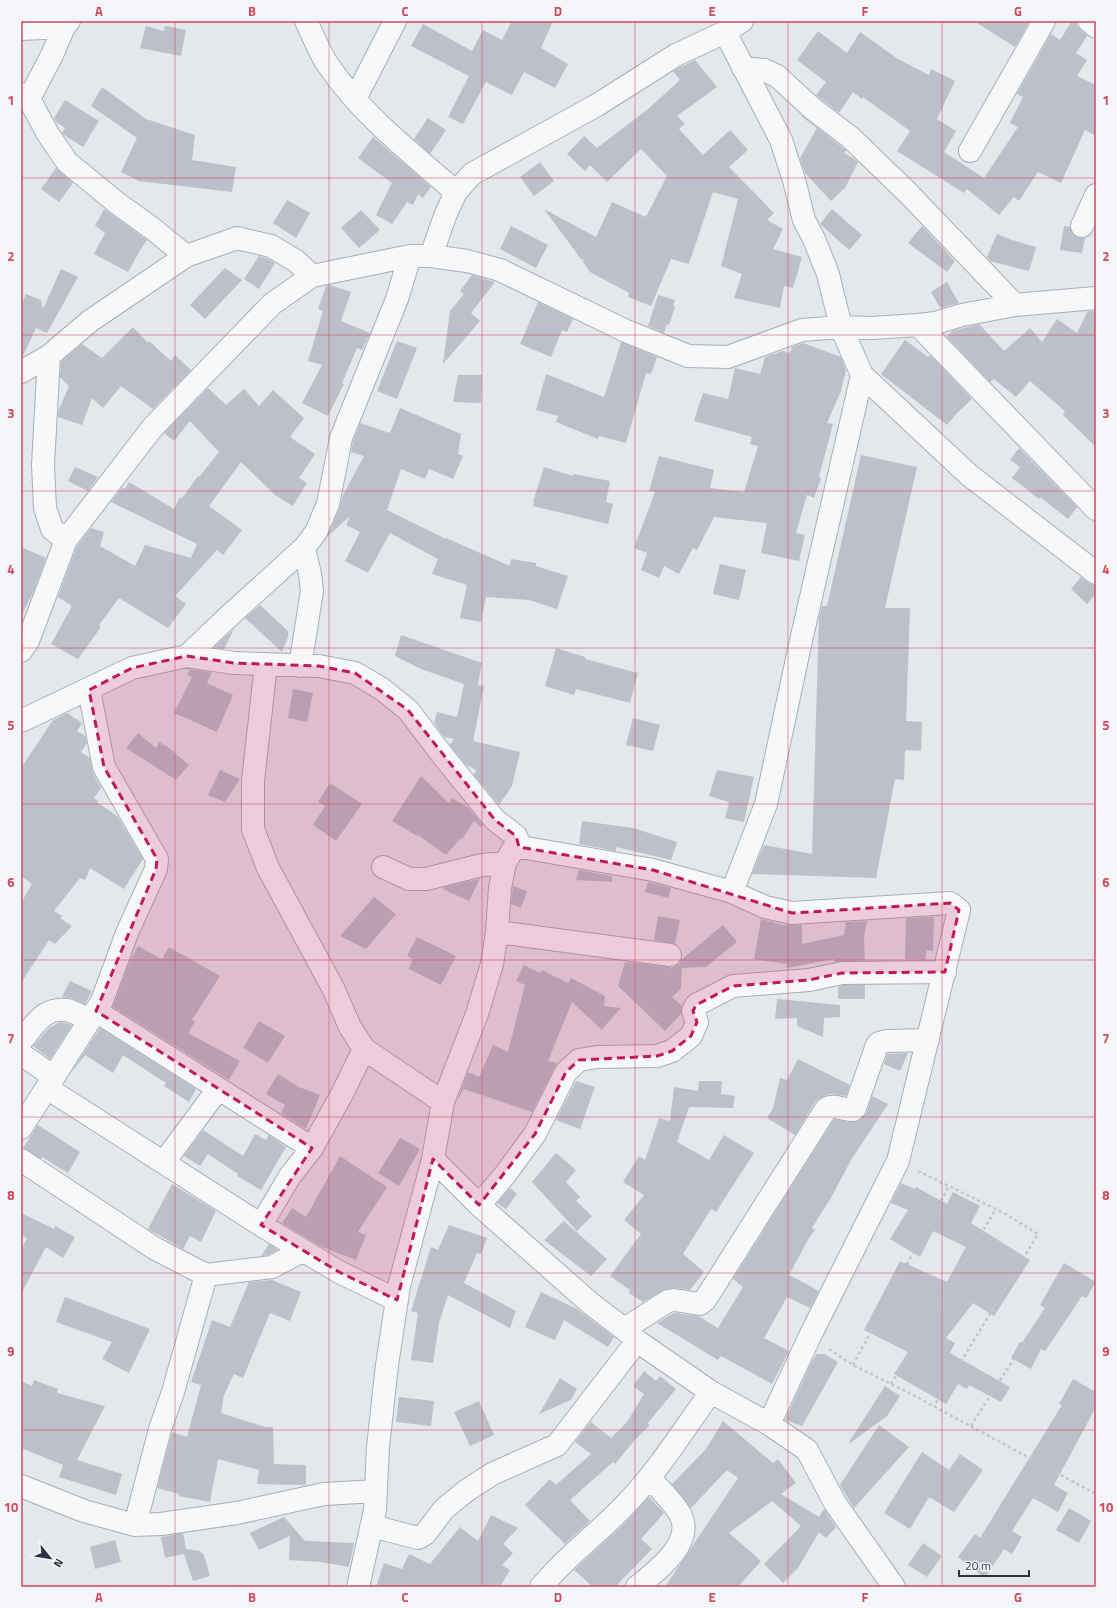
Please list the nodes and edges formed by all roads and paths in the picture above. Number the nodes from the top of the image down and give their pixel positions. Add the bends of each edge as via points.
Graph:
1 (306, 21) edge
2 (395, 21) edge
3 (1044, 21) edge
4 (1088, 21) edge
5 (67, 24) edge
6 (734, 26) edge
7 (1096, 27) edge
8 (21, 29) edge
9 (743, 68) junction
10 (25, 97) edge
11 (355, 99) junction
12 (970, 151) dead end
13 (456, 192) junction
14 (1096, 195) edge
15 (1082, 226) dead end
16 (186, 256) junction
17 (421, 256) junction
18 (312, 276) junction
19 (1096, 298) edge
20 (1014, 305) junction
21 (918, 325) junction
22 (841, 327) junction
23 (49, 356) junction
24 (21, 372) edge
25 (862, 375) junction
26 (1096, 509) edge
27 (66, 540) junction
28 (304, 548) junction
29 (1096, 573) edge
30 (21, 651) edge
31 (187, 656) junction
32 (266, 664) junction
33 (300, 666) junction
34 (89, 690) junction
35 (21, 721) edge
36 (510, 855) junction
37 (383, 867) dead end
38 (732, 892) junction
39 (497, 932) junction
40 (670, 955) dead end
41 (945, 972) junction
42 (93, 1016) junction
43 (928, 1040) junction
44 (21, 1041) edge
45 (364, 1049) junction
46 (21, 1054) edge
47 (51, 1082) junction
48 (218, 1089) junction
49 (443, 1102) junction
50 (21, 1128) edge
51 (312, 1148) junction
52 (433, 1159) junction
53 (21, 1160) edge
54 (898, 1161) junction
55 (164, 1162) junction
56 (949, 1186) junction
57 (479, 1205) junction
58 (996, 1209) junction
59 (261, 1225) junction
60 (302, 1251) junction
61 (206, 1275) junction
62 (1067, 1275) dead end
63 (397, 1300) junction
64 (630, 1335) junction
65 (810, 1336) junction
66 (853, 1365) junction
67 (891, 1384) junction
68 (711, 1392) junction
69 (934, 1406) junction
70 (768, 1424) junction
71 (971, 1426) junction
72 (650, 1478) junction
73 (21, 1486) edge
74 (376, 1491) junction
75 (1096, 1494) edge
76 (135, 1525) junction
77 (372, 1526) junction
78 (358, 1587) edge
79 (541, 1587) edge
80 (637, 1587) edge
81 (894, 1587) edge

1 - 11 street via 327,64
2 - 11 street
3 - 12 street
4 - 7 street
5 - 8 street
5 - 10 street via 52,55
6 - 9 street
6 - 13 street via 676,55 597,105 472,174
9 - 20 street via 764,70 777,76 850,137 908,193
9 - 22 street via 781,140 804,220 828,274
10 - 16 street via 67,162
11 - 13 street via 383,128
13 - 17 street
14 - 15 street
16 - 18 street via 237,238 271,246 296,261
16 - 23 street via 90,321
17 - 18 street
17 - 22 street via 466,261 500,270 626,331 688,356 728,357 802,330
17 - 28 street via 397,300 341,438 328,504 316,532
18 - 27 street via 272,304 153,427
19 - 20 street
20 - 21 street
21 - 22 street
21 - 26 street
22 - 25 street
23 - 24 street
23 - 27 street via 44,465 45,508 52,529
25 - 29 street via 969,475
25 - 38 street via 766,804
27 - 30 street via 28,641
28 - 31 street
28 - 33 street via 312,591
31 - 32 street via 234,664
31 - 34 street via 132,668
32 - 33 street
32 - 45 street via 253,781 253,829 268,868 333,988 350,1027
33 - 36 street via 318,666 355,673 382,689 408,710 495,820 516,836 518,841
34 - 35 street
34 - 42 street via 104,767 157,859 156,869 127,933 112,977
36 - 37 street via 426,879 410,879
36 - 38 street via 653,870
36 - 39 street via 500,888
38 - 41 street via 765,907 792,913 950,903 959,910
39 - 40 street
39 - 49 street via 492,964 477,1014
41 - 43 street
41 - 57 street via 842,973 809,980 733,986 696,1005 693,1011 697,1022 691,1036 672,1051 656,1056 597,1057 580,1060 566,1072 534,1134 504,1176
42 - 44 street via 68,1010 45,1013
42 - 47 street
42 - 48 street
43 - 54 street
43 - 64 street via 877,1044 855,1108 849,1111 832,1106 826,1109 705,1300 700,1304 671,1300
45 - 49 street
45 - 51 street
46 - 47 street
47 - 50 street
47 - 55 street
48 - 51 street
48 - 55 street
49 - 52 street
51 - 59 street via 290,1176
52 - 57 street
52 - 63 street
53 - 61 street via 154,1248
54 - 56 path
54 - 65 street
55 - 59 street
56 - 58 path
56 - 66 path
57 - 64 street
58 - 67 path
58 - 69 path via 1038,1234
59 - 60 street
60 - 61 street via 272,1267
60 - 63 street
61 - 76 street via 160,1429
62 - 71 path
63 - 74 street via 378,1447
64 - 68 street
64 - 77 street via 557,1445 492,1474 466,1491 444,1509 425,1534 418,1538
65 - 66 path
65 - 70 street
66 - 67 path
67 - 69 path
68 - 70 street
68 - 72 street
69 - 71 path
70 - 81 street via 807,1450 835,1503
71 - 75 path
72 - 79 street
72 - 80 street via 677,1509 682,1518 684,1531 674,1552
73 - 76 street via 84,1511
74 - 76 street via 324,1494 237,1513 161,1524
74 - 77 street via 376,1510
77 - 78 street

